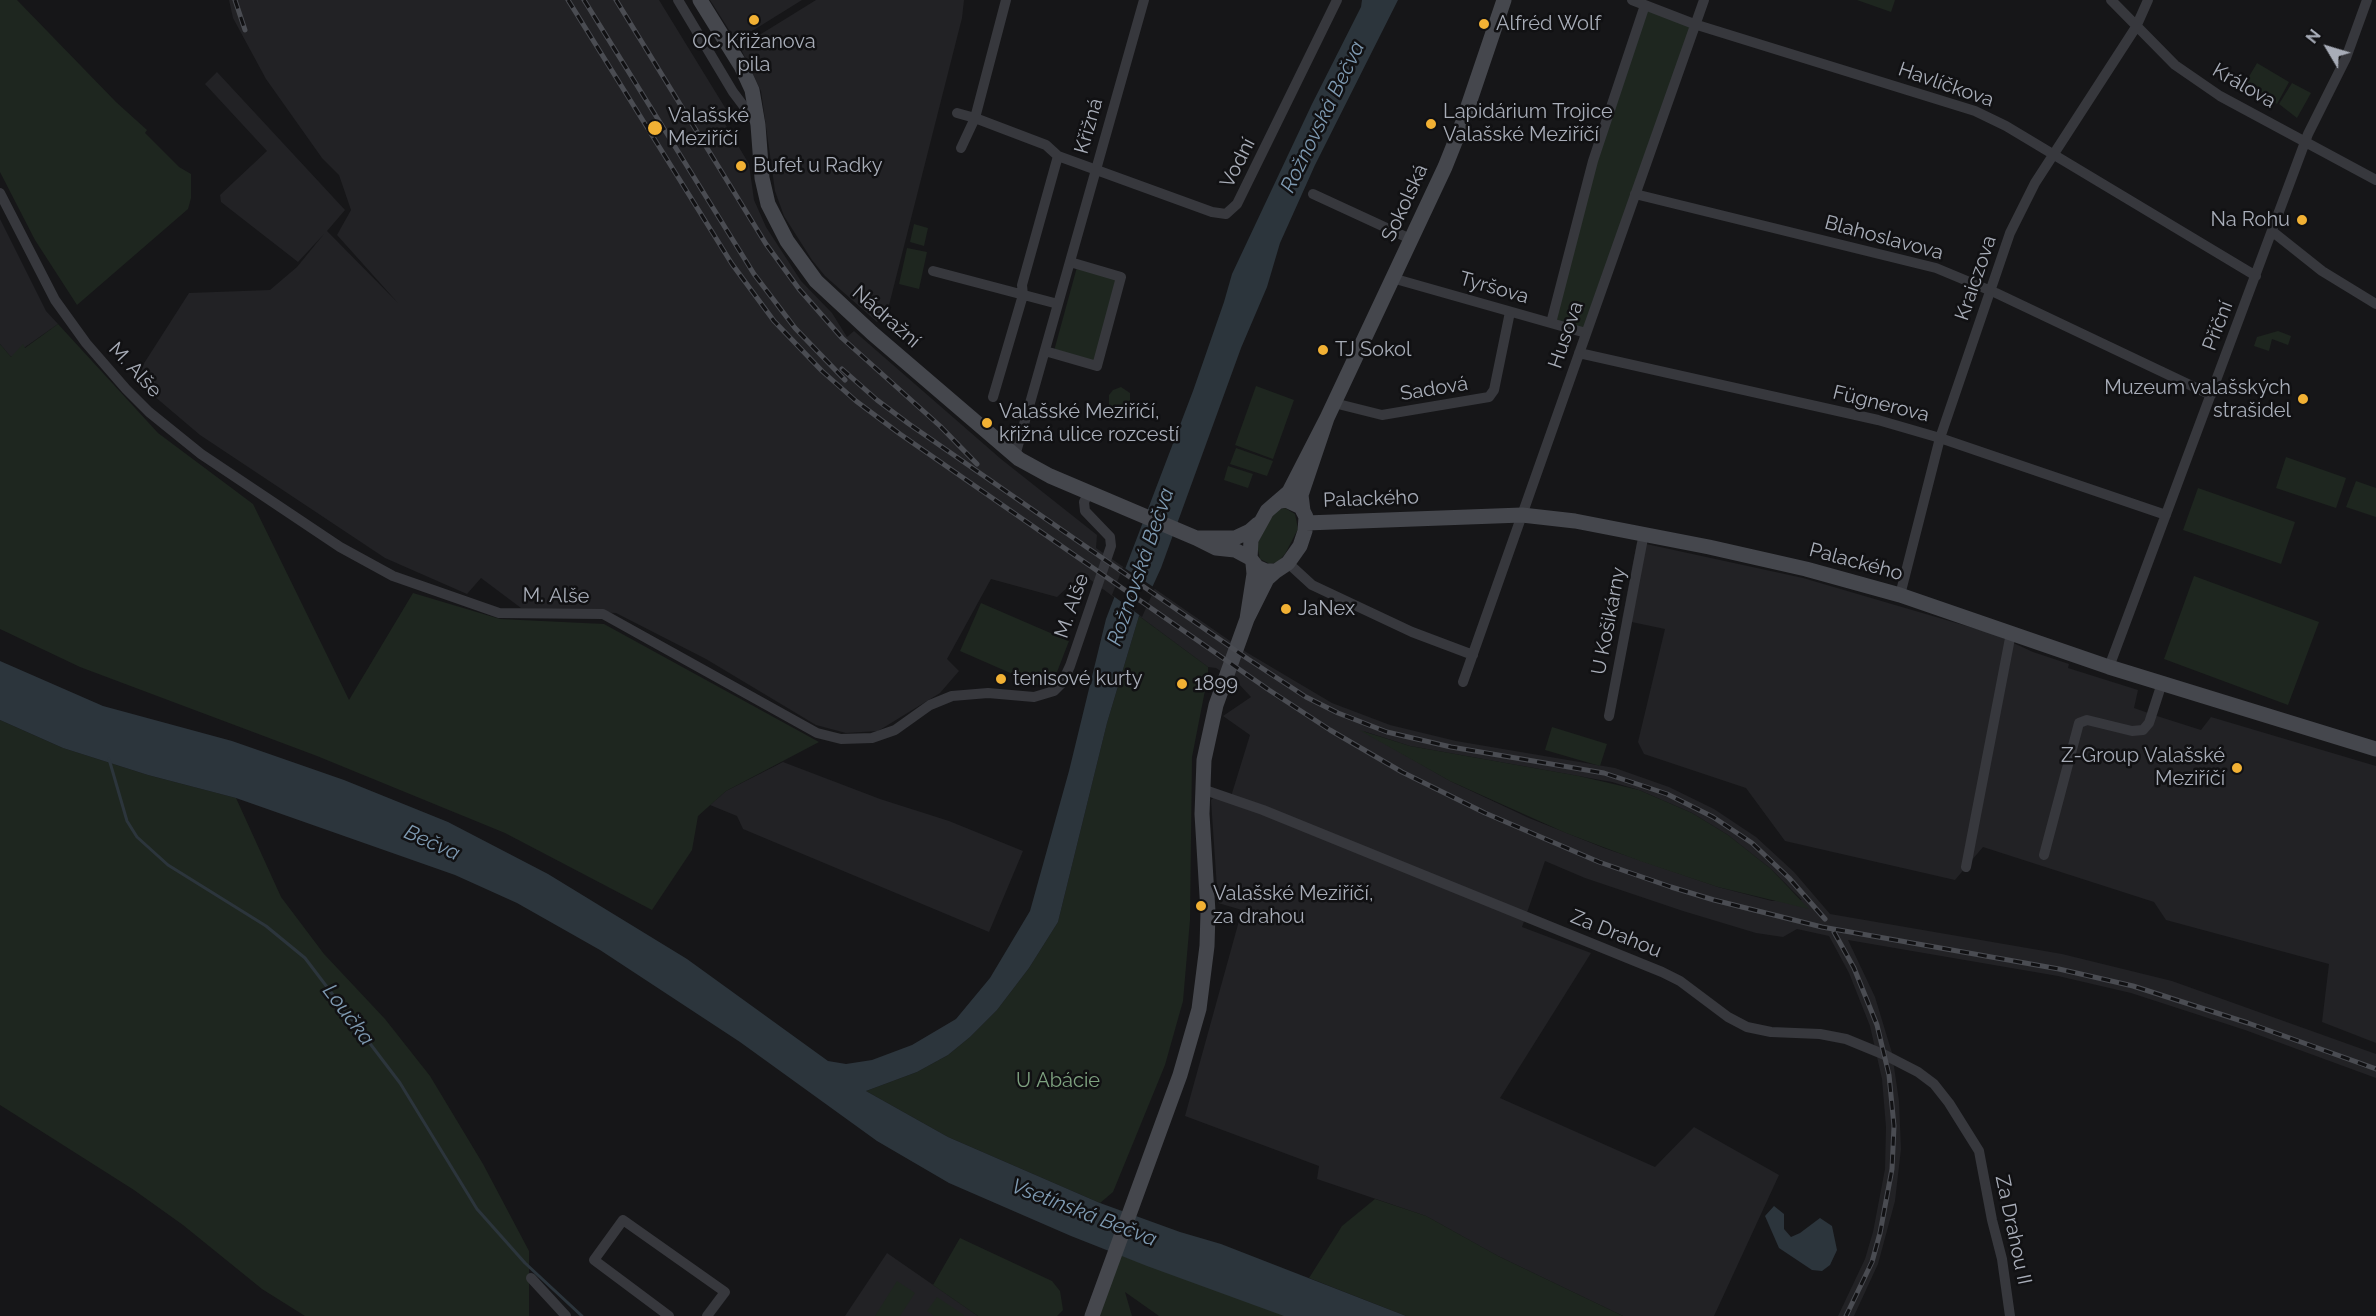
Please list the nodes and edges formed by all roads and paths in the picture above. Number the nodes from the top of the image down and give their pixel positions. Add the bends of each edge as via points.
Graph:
1 (678, 0) edge
2 (700, 0) edge
3 (1006, 0) edge
4 (1144, 0) edge
5 (1337, 0) edge
6 (1504, 0) edge
7 (1632, 0) edge
8 (1704, 0) edge
9 (2111, 0) edge
10 (2148, 0) edge
11 (2370, 2) edge
12 (1645, 5) junction
13 (1694, 24) junction
14 (2136, 27) junction
15 (957, 113) dead end
16 (975, 118) junction
17 (758, 124) junction
18 (2305, 141) junction
19 (961, 148) dead end
20 (2052, 154) junction
21 (1058, 156) junction
22 (1096, 169) junction
23 (2376, 180) edge
24 (0, 194) edge
25 (1313, 194) dead end
26 (1635, 194) junction
27 (2273, 232) junction
28 (1404, 236) dead end
29 (1070, 262) junction
30 (933, 271) dead end
31 (2256, 276) junction
32 (1392, 278) junction
33 (1991, 291) junction
34 (1023, 295) junction
35 (1058, 304) junction
36 (2376, 304) edge
37 (1510, 312) junction
38 (1551, 323) junction
39 (1586, 333) junction
40 (1045, 351) junction
41 (1579, 353) junction
42 (2211, 395) junction
43 (993, 398) dead end
44 (1334, 403) junction
45 (1327, 418) junction
46 (1940, 438) junction
47 (1015, 456) junction
48 (1089, 492) junction
49 (1277, 502) junction
50 (1522, 515) junction
51 (2166, 515) junction
52 (1305, 517) junction
53 (1258, 524) junction
54 (1644, 533) junction
55 (1192, 537) junction
56 (1252, 560) junction
57 (1282, 567) junction
58 (1900, 595) junction
59 (1247, 619) junction
60 (2011, 633) junction
61 (1473, 655) junction
62 (2109, 667) junction
63 (1463, 682) dead end
64 (2162, 683) junction
65 (1609, 716) dead end
66 (2376, 749) edge
67 (1202, 789) junction
68 (2044, 855) dead end
69 (1966, 867) dead end
70 (1979, 1151) joint
71 (531, 1278) dead end
72 (566, 1316) edge
73 (669, 1316) edge
74 (707, 1316) edge
75 (1092, 1316) edge
76 (2010, 1316) edge

1 - 17 street via 733,92
2 - 17 main road, Nádražní via 749,82
3 - 16 street
4 - 22 street, Křižná
5 - 22 street, Vodní via 1231,212 1212,212
6 - 32 main road, Sokolská via 1455,144
7 - 12 street, Havlíčkova
8 - 13 street, Husova
9 - 14 street, Králova
10 - 14 street, Kraiczova
11 - 18 street, Příční
12 - 13 street, Havlíčkova
12 - 38 street via 1593,161
13 - 20 street, Havlíčkova via 1975,111
13 - 26 street, Husova
14 - 18 street, Králova via 2175,65 2220,96
14 - 20 street, Kraiczova
15 - 16 street
16 - 19 street
16 - 21 street via 1046,146
17 - 47 main road, Nádražní via 768,204 797,257 844,308
18 - 23 street, Králova
18 - 27 street, Příční
20 - 31 street, Havlíčkova
20 - 33 street, Kraiczova via 2020,210
21 - 22 street
21 - 34 street via 1022,285
22 - 29 street, Křižná
24 - 48 street, M. Alše via 55,300 126,390 186,443 331,540 393,576 500,612 603,614 818,733 841,739 872,738 890,733 930,705 952,696 988,693 1034,697 1054,691 1070,666 1112,546 1110,537 1085,511
25 - 28 street
26 - 33 street, Blahoslavova via 1936,268
26 - 39 street, Husova
27 - 31 street, Příční
27 - 36 street via 2329,276
29 - 35 street, Křižná
29 - 40 street via 1121,278 1097,366
30 - 34 street
31 - 42 street, Příční
32 - 37 street, Tyršova
32 - 44 main road, Sokolská
33 - 42 street, Blahoslavova
33 - 46 street, Kraiczova
34 - 35 street
34 - 43 street
35 - 40 street, Křižná
37 - 38 street, Tyršova
37 - 44 street, Sadová via 1494,390 1489,397 1382,415
38 - 39 street, Tyršova
39 - 41 street, Husova
40 - 47 street, Křižná
41 - 46 street, Fügnerova via 1878,420
41 - 50 street, Husova
42 - 51 street, Příční
44 - 45 main road, Sokolská
45 - 49 main road, Sokolská via 1295,482
45 - 52 main road, Sokolská via 1300,495
46 - 51 street, Fügnerova
46 - 58 street, Kraiczova
47 - 48 main road, Nádražní
48 - 55 main road, Nádražní
49 - 52 main road via 1291,501
49 - 53 main road, Sokolská
50 - 52 main road, Palackého
50 - 54 main road, Palackého
50 - 61 street, Husova
51 - 62 street, Příční
52 - 57 main road, Sokolská via 1300,546
53 - 55 main road, Nádražní via 1235,538
53 - 56 main road, Sokolská via 1249,545
54 - 58 main road, Palackého via 1806,569
54 - 65 street, U Košikárny
55 - 56 main road, Nádražní via 1216,548 1235,550
56 - 57 main road via 1261,570
56 - 59 main road, Sokolská via 1254,574
57 - 59 main road, Sokolská via 1265,583
57 - 61 street via 1412,632
58 - 60 main road, Palackého via 1979,627
59 - 67 main road, Sokolská via 1206,744
60 - 62 main road, Palackého
60 - 69 street
61 - 63 street, Husova
62 - 64 main road, Palackého
64 - 66 main road, Palackého
64 - 68 street via 2143,730 2087,720 2079,723
67 - 70 street, Za Drahou via 1263,810 1662,972 1747,1027 1836,1036 1885,1055 1934,1084
67 - 75 main road via 1208,912 1200,998 1184,1064
70 - 76 street, Za Drahou II
71 - 72 street
73 - 74 street via 594,1260 623,1220 725,1292

